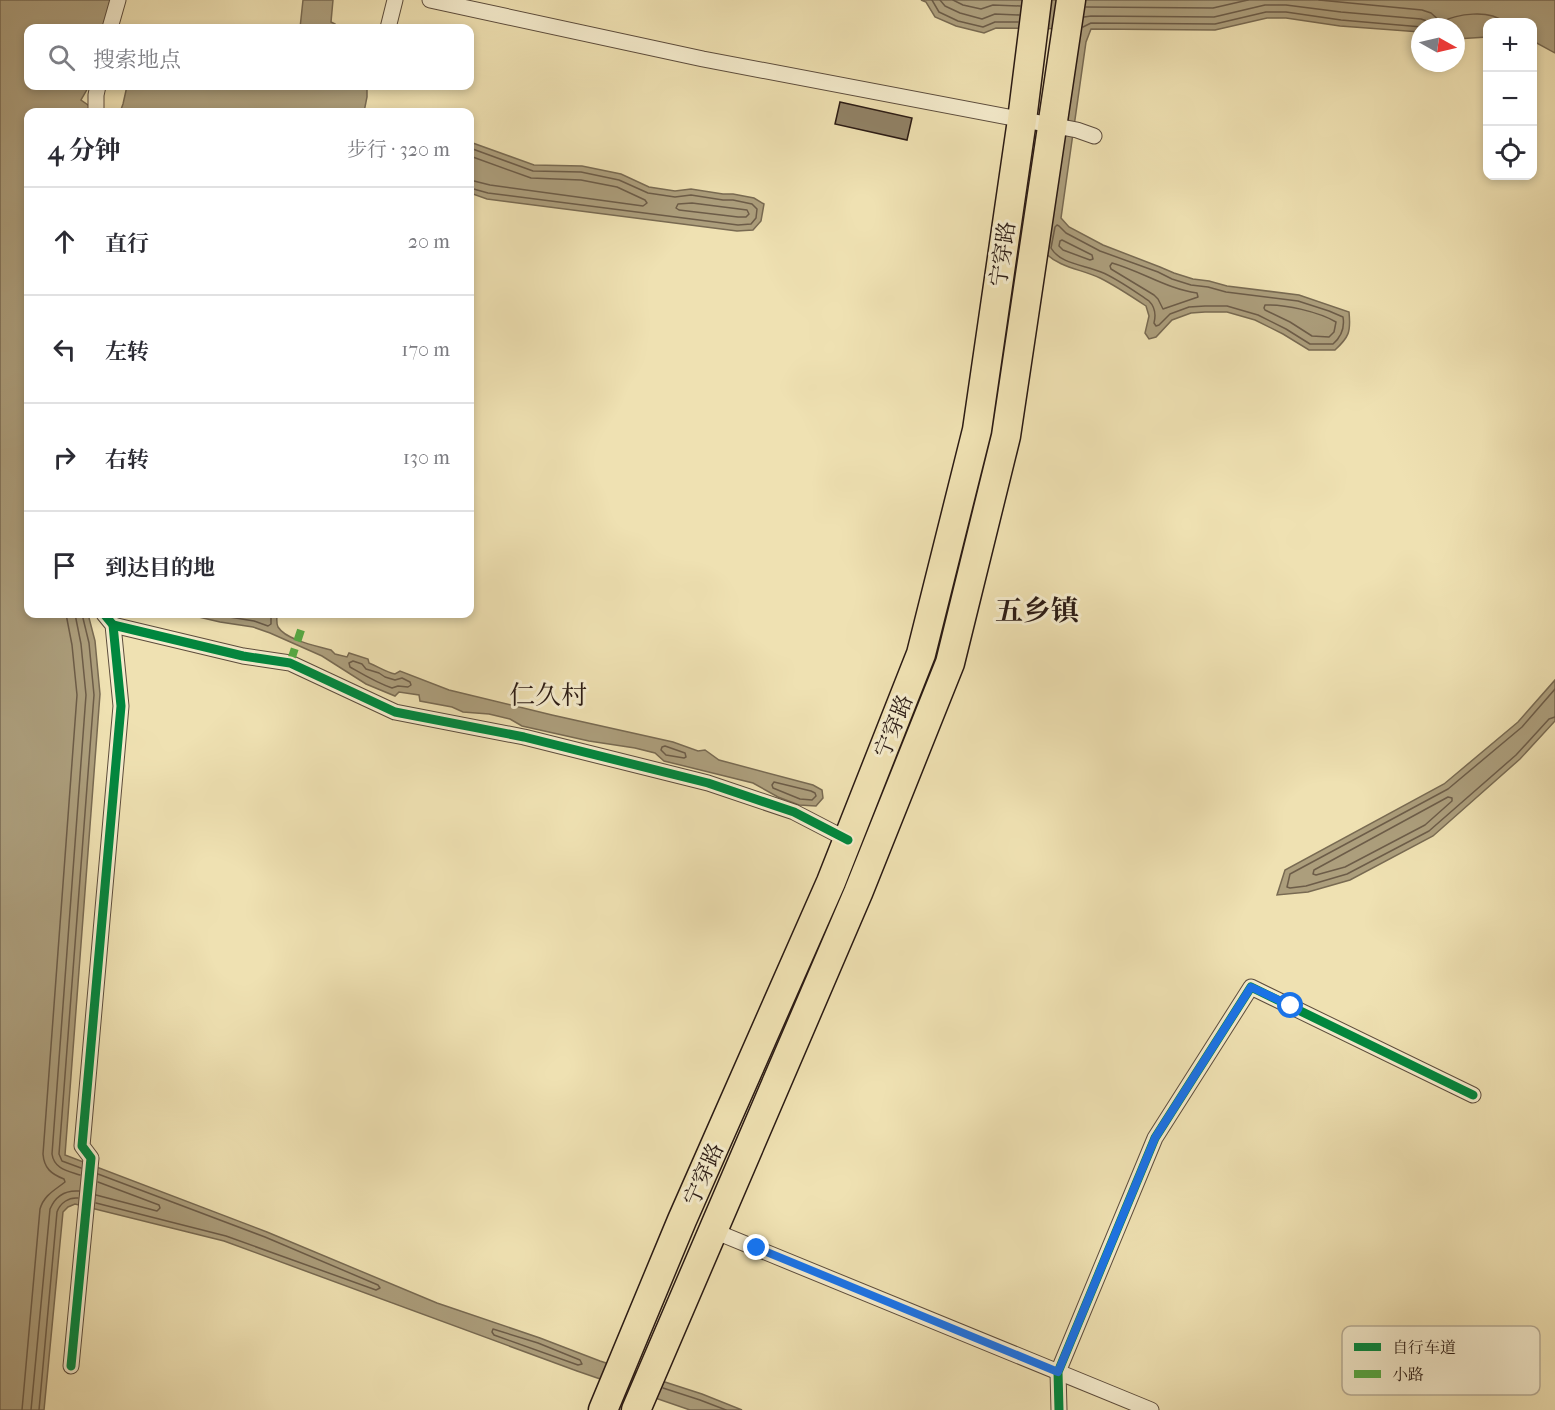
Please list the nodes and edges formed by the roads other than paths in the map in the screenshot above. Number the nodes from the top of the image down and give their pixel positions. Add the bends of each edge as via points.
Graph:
1 (118, 0) edge
2 (395, 0) edge
3 (430, 0) edge
4 (1037, 0) edge
5 (1071, 0) edge
6 (112, 24) edge
7 (389, 24) edge
8 (97, 90) edge
9 (96, 108) edge
10 (1022, 120) junction
11 (1064, 128) junction
12 (1094, 136) dead end
13 (109, 619) edge
14 (848, 840) junction
15 (1473, 1095) dead end
16 (714, 1231) junction
17 (71, 1366) dead end
18 (1058, 1372) junction
19 (603, 1410) edge
20 (636, 1410) edge
21 (1059, 1410) edge
22 (1151, 1410) edge

1 - 6 street
2 - 7 street
3 - 10 street via 703,59
4 - 10 highway, 宁穿路
5 - 11 highway, 宁穿路 via 1065,41
8 - 9 street
10 - 11 street
10 - 14 highway, 宁穿路 via 971,452 921,654
11 - 12 street
11 - 16 highway, 宁穿路 via 1006,436 950,663 858,893
13 - 14 street via 243,656 290,663 395,712 524,737 708,783 794,812
13 - 17 street via 121,706 82,1146 91,1158
14 - 19 highway, 宁穿路
15 - 18 street via 1251,987 1155,1138
16 - 18 street
16 - 20 highway, 宁穿路
18 - 21 street
18 - 22 street

